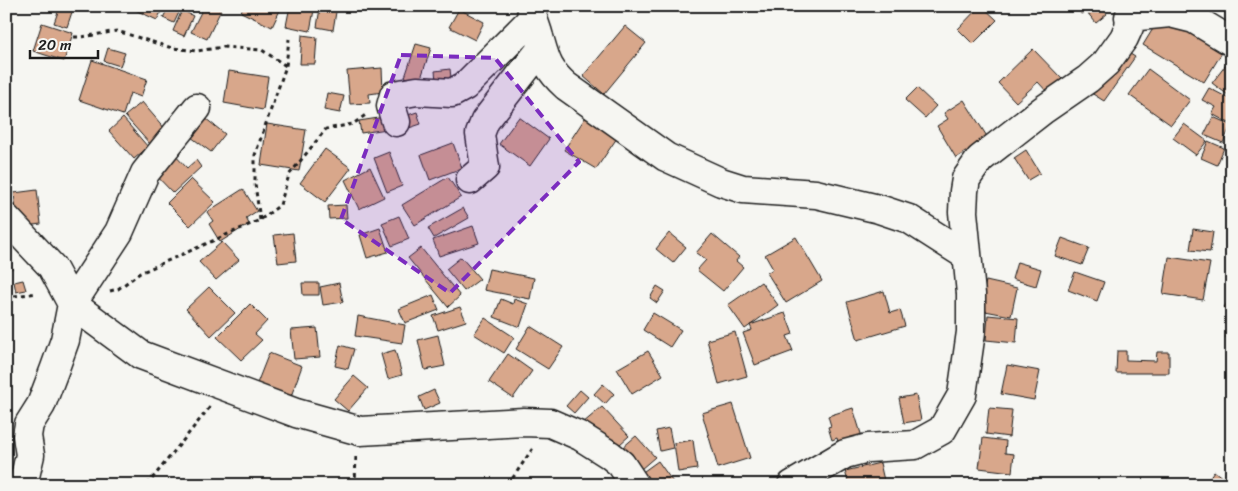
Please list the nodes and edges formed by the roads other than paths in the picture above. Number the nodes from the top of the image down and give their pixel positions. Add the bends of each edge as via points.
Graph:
1 (1130, 12) edge
2 (531, 13) edge
3 (1232, 42) edge
4 (542, 48) junction
5 (197, 108) dead end
6 (396, 122) dead end
7 (470, 180) dead end
8 (6, 218) edge
9 (967, 256) junction
10 (72, 304) junction
11 (23, 485) edge
12 (635, 485) edge
13 (792, 485) edge

1 - 3 street via 1170,12 1194,19
1 - 9 street via 1124,38 1106,63 980,159 966,178 963,212
2 - 4 street
2 - 6 street via 465,86 452,93 417,91 394,95 391,106
4 - 7 street via 485,121 480,134 485,167
4 - 9 street via 554,76 666,157 743,189 816,194 879,208 909,219
5 - 10 street via 145,173 119,232
8 - 10 street via 52,266
9 - 13 street via 971,332 962,395 942,430 915,445 868,448 846,454
10 - 11 street via 55,368 29,424 30,455
10 - 12 street via 141,355 296,413 360,431 550,423 580,436 610,455 621,464

